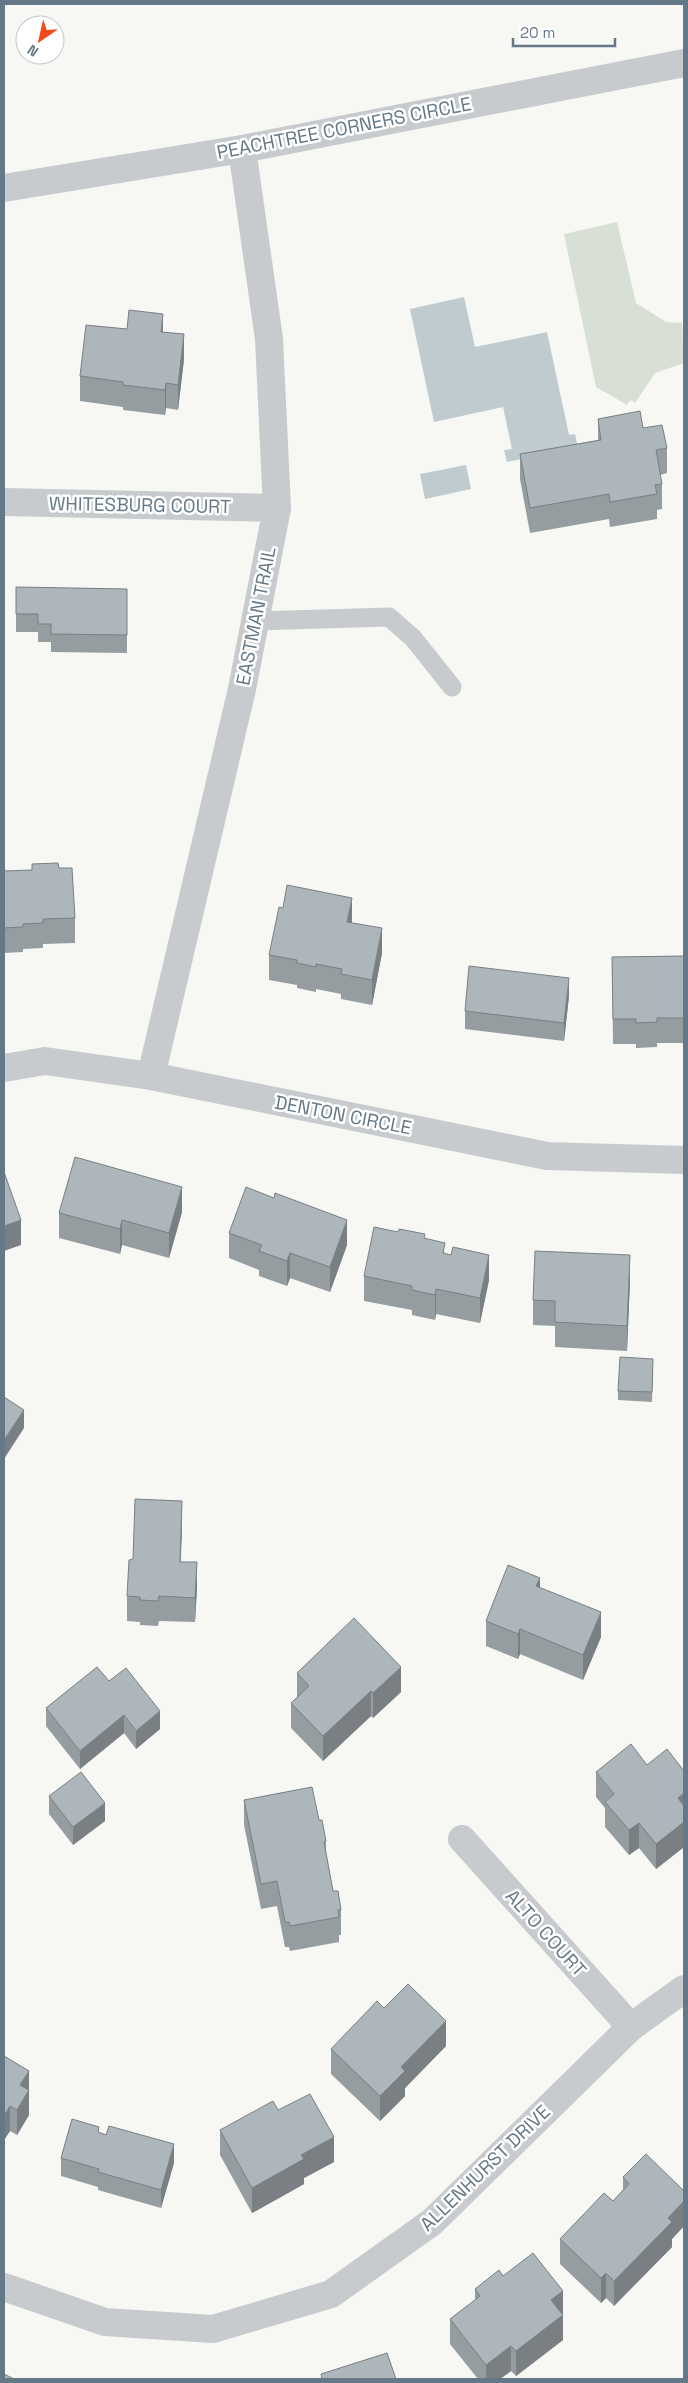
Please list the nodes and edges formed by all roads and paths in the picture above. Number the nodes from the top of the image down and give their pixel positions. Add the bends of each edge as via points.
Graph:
1 (684, 64) edge
2 (242, 149) junction
3 (4, 188) edge
4 (4, 502) edge
5 (277, 508) junction
6 (255, 620) junction
7 (452, 687) dead end
8 (4, 1068) edge
9 (151, 1076) junction
10 (684, 1160) edge
11 (462, 1839) dead end
12 (684, 1989) edge
13 (631, 2027) junction
14 (4, 2287) edge

1 - 2 street, PEACHTREE CORNERS CIRCLE
2 - 3 street, PEACHTREE CORNERS CIRCLE
2 - 5 street, EASTMAN TRAIL via 269,339
4 - 5 street, WHITESBURG COURT
5 - 6 street, EASTMAN TRAIL
6 - 7 lane via 388,617 413,638
6 - 9 street, EASTMAN TRAIL via 242,689
8 - 9 street, DENTON CIRCLE via 45,1062
9 - 10 street, DENTON CIRCLE via 546,1156
11 - 13 street, ALTO COURT
12 - 13 street, ALLENHURST DRIVE
13 - 14 street, ALLENHURST DRIVE via 432,2222 331,2294 214,2329 105,2322

